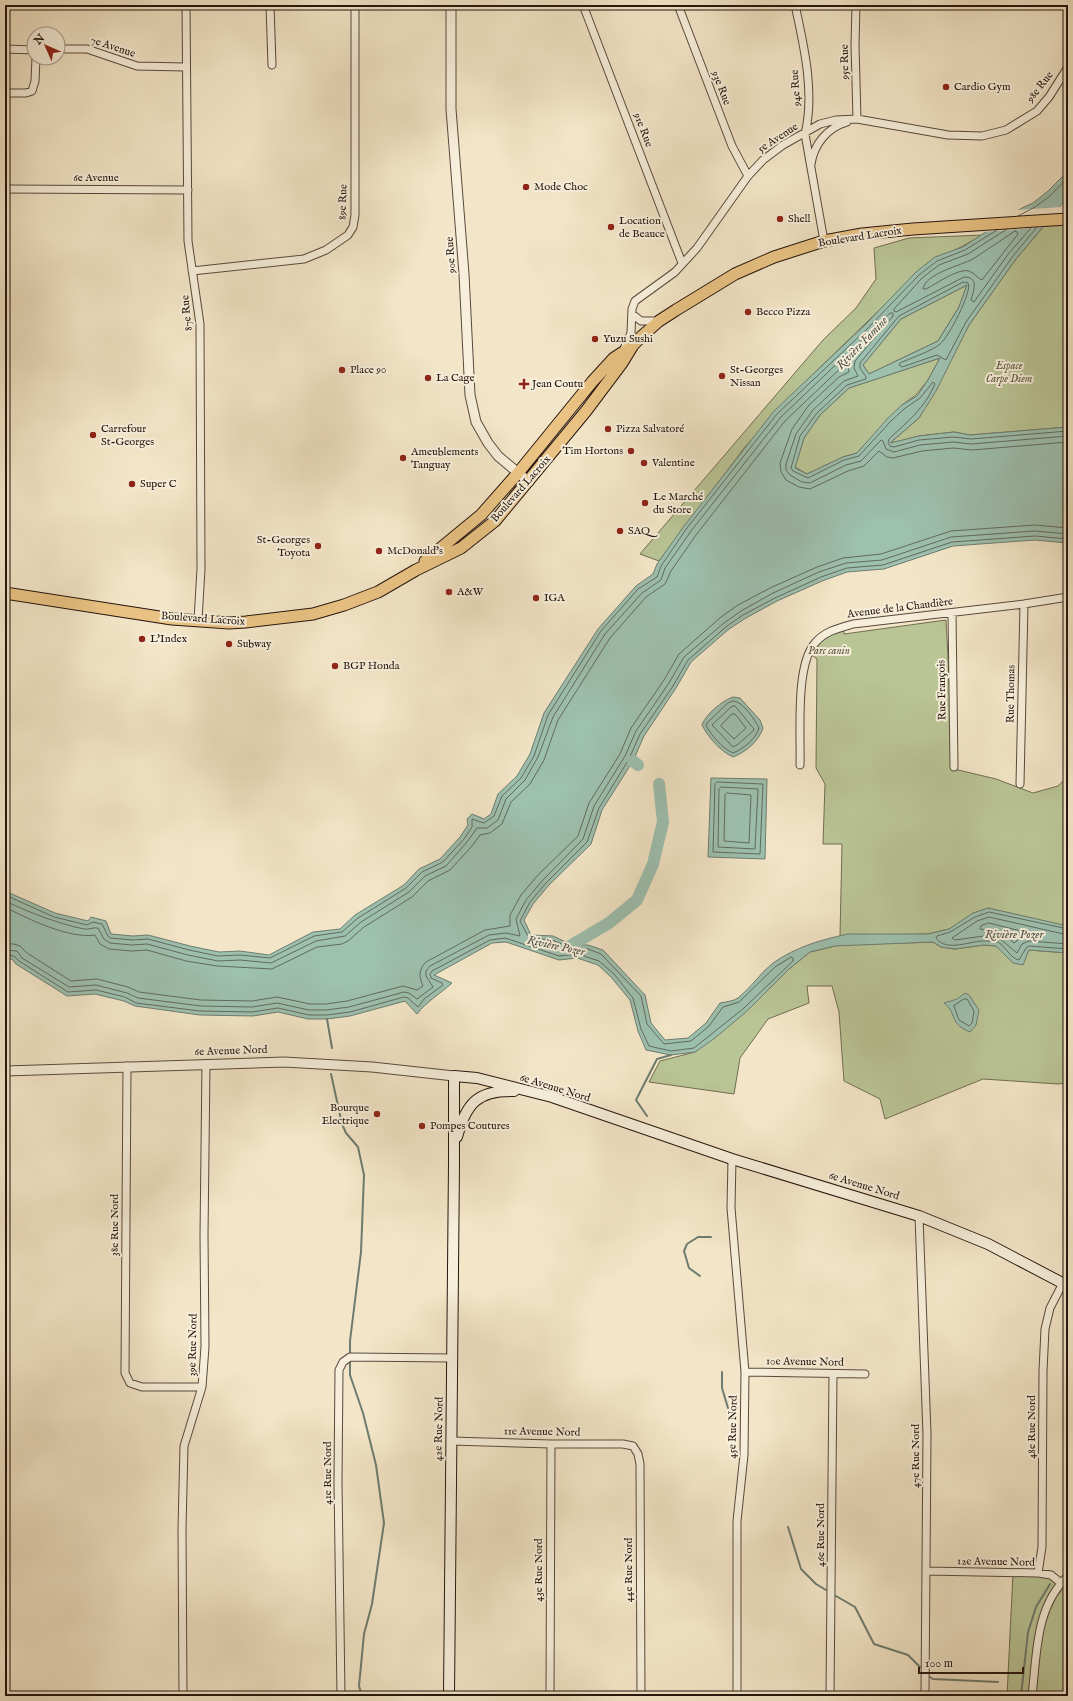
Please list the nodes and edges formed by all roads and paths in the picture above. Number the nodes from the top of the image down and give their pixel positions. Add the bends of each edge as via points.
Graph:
1 (186, 5) edge
2 (270, 5) edge
3 (356, 5) edge
4 (451, 5) edge
5 (583, 5) edge
6 (678, 5) edge
7 (795, 5) edge
8 (856, 5) edge
9 (5, 49) edge
10 (66, 49) edge
11 (26, 50) edge
12 (272, 65) dead end
13 (36, 66) edge
14 (185, 67) junction
15 (1068, 67) edge
16 (5, 93) edge
17 (857, 119) junction
18 (1006, 130) joint
19 (805, 134) junction
20 (811, 169) junction
21 (748, 176) junction
22 (5, 189) edge
23 (188, 190) junction
24 (1065, 220) edge
25 (824, 241) junction
26 (682, 264) junction
27 (192, 271) junction
28 (632, 314) junction
29 (659, 321) junction
30 (633, 345) junction
31 (622, 352) junction
32 (518, 473) junction
33 (529, 482) junction
34 (416, 570) junction
35 (5, 593) edge
36 (1068, 597) edge
37 (1024, 604) junction
38 (952, 613) junction
39 (198, 620) junction
40 (800, 765) dead end
41 (954, 766) dead end
42 (1020, 784) dead end
43 (206, 1064) junction
44 (127, 1066) junction
45 (5, 1071) edge
46 (451, 1076) junction
47 (528, 1091) junction
48 (732, 1159) junction
49 (454, 1163) junction
50 (919, 1216) junction
51 (1065, 1285) edge
52 (452, 1358) junction
53 (744, 1372) junction
54 (833, 1374) junction
55 (865, 1374) dead end
56 (202, 1387) junction
57 (451, 1441) junction
58 (551, 1444) junction
59 (633, 1446) joint
60 (927, 1571) junction
61 (1038, 1574) junction
62 (1068, 1576) edge
63 (1061, 1583) junction
64 (183, 1696) edge
65 (341, 1696) edge
66 (449, 1696) edge
67 (550, 1696) edge
68 (641, 1696) edge
69 (737, 1696) edge
70 (830, 1696) edge
71 (925, 1696) edge
72 (1032, 1696) edge

1 - 14 street, 87e Rue
2 - 12 street
3 - 27 street, 89e Rue via 355,215 351,231 329,248 304,259
4 - 32 street, 90e Rue via 451,109 464,274 470,395 476,422 488,443 498,456
5 - 26 street, 91e Rue
6 - 21 street, 93e Rue via 732,146
7 - 19 street, 94e Rue via 808,88 808,119
8 - 17 street, 95e Rue
9 - 11 street
10 - 14 street, 7e Avenue via 87,49 137,66
13 - 16 street via 32,91
14 - 23 street, 87e Rue
15 - 18 street, 98e Rue via 1037,111
17 - 18 street, 5e Avenue via 948,135 982,136
17 - 19 street, 5e Avenue via 820,124
17 - 20 street, 94e Rue via 840,124 824,136 815,150
19 - 20 street, 94e Rue
19 - 21 street, 5e Avenue via 783,145 763,160
20 - 25 street, 94e Rue
21 - 26 street, 5e Avenue via 697,248
22 - 23 street, 6e Avenue
23 - 27 street, 87e Rue via 188,241
24 - 25 main road, Boulevard Lacroix via 912,229
25 - 29 main road, Boulevard Lacroix via 774,257 735,274
26 - 28 street, 5e Avenue via 665,281 635,300
27 - 39 street, 87e Rue via 200,324 201,569
28 - 29 street via 641,321
28 - 31 street, 5e Avenue via 631,333
29 - 30 main road, Boulevard Lacroix
30 - 31 main road, Boulevard Lacroix
30 - 33 main road, Boulevard Lacroix via 601,392
31 - 32 main road, Boulevard Lacroix via 592,382
32 - 33 street, 90e Rue
32 - 34 main road, Boulevard Lacroix via 481,515
33 - 34 main road, Boulevard Lacroix via 495,521 461,548
34 - 39 main road, Boulevard Lacroix via 378,592 314,614 246,622
35 - 39 main road, Boulevard Lacroix via 172,619
36 - 37 street, Avenue de la Chaudière
37 - 38 street, Avenue de la Chaudière
37 - 42 street, Rue Thomas
38 - 40 street, Avenue de la Chaudière via 853,624 836,628 815,643 803,671
38 - 41 street, Rue François
43 - 44 street, 6e Avenue Nord
43 - 46 street, 6e Avenue Nord via 305,1062
43 - 56 street, 39e Rue Nord via 205,1347
44 - 45 street, 6e Avenue Nord
44 - 56 street, 38e Rue Nord via 125,1373 130,1383 142,1387
46 - 47 main road, 6e Avenue Nord via 477,1078
46 - 49 main road, 42e Rue Nord
47 - 48 main road, 6e Avenue Nord
47 - 49 main road, 42e Rue Nord via 491,1093 480,1097 472,1104 465,1112 456,1139
48 - 50 main road, 6e Avenue Nord
48 - 53 street, 45e Rue Nord via 731,1208
49 - 52 main road, 42e Rue Nord
50 - 51 main road, 6e Avenue Nord via 988,1244
50 - 60 street, 47e Rue Nord via 927,1434
51 - 61 street, 48e Rue Nord via 1050,1308 1045,1329 1042,1547
52 - 57 main road, 42e Rue Nord
52 - 65 street, 41e Rue Nord via 350,1357 339,1370
53 - 54 street, 10e Avenue Nord
53 - 69 street, 45e Rue Nord via 744,1455 737,1521
54 - 55 street, 10e Avenue Nord
54 - 70 street, 46e Rue Nord
56 - 64 street, 39e Rue Nord via 184,1446
57 - 58 street, 11e Avenue Nord
57 - 66 main road, 42e Rue Nord
58 - 59 street, 11e Avenue Nord
58 - 67 street, 43e Rue Nord
59 - 68 street, 44e Rue Nord via 640,1464
60 - 61 street, 12e Avenue Nord
60 - 71 street, 47e Rue Nord
61 - 63 street, 12e Avenue Nord via 1052,1575
62 - 63 street
63 - 72 street via 1050,1598 1041,1622

